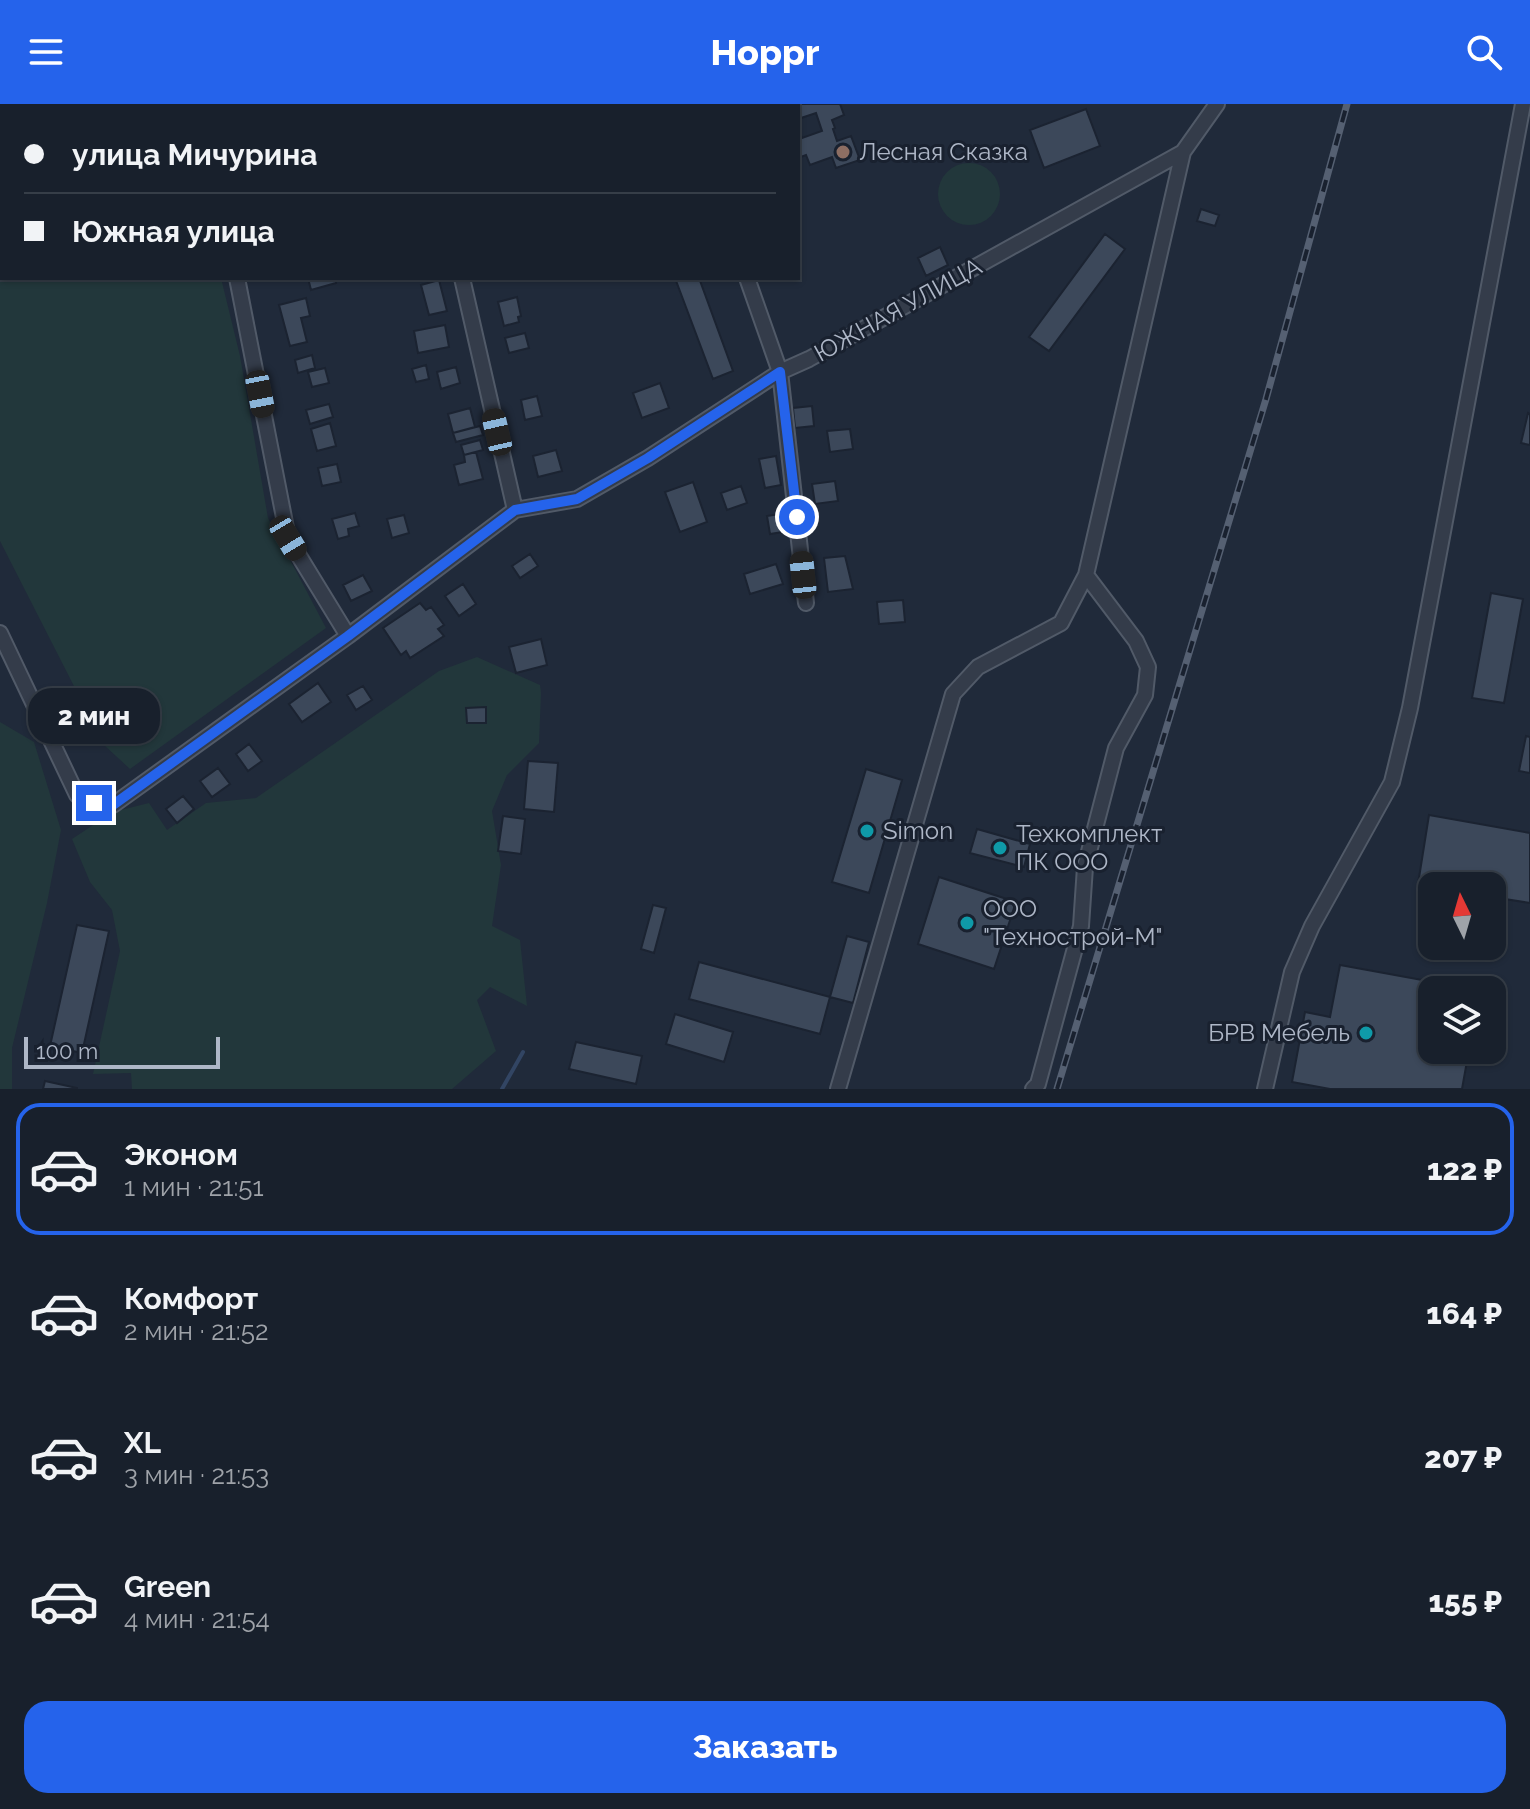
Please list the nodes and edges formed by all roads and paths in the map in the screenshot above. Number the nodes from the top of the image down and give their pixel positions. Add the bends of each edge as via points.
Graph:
1 (1217, 104) edge
2 (1523, 104) edge
3 (1183, 152) junction
4 (237, 280) edge
5 (462, 280) edge
6 (748, 280) edge
7 (780, 372) junction
8 (515, 510) junction
9 (1086, 575) junction
10 (806, 603) dead end
11 (0, 633) edge
12 (348, 636) junction
13 (838, 1089) edge
14 (1033, 1089) edge
15 (1265, 1089) edge

1 - 3 street, ЮЖНАЯ УЛИЦА
2 - 15 street via 1392,782 1292,972
3 - 7 street, ЮЖНАЯ УЛИЦА
3 - 9 street
4 - 12 street via 288,538
5 - 8 street
6 - 7 street
7 - 8 street, ЮЖНАЯ УЛИЦА via 577,499
7 - 10 street
8 - 12 street, ЮЖНАЯ УЛИЦА
9 - 13 street via 1061,623 978,667 953,694
9 - 14 street via 1136,641 1148,667 1145,695 1116,748 1085,867 1081,926
11 - 12 street, ЮЖНАЯ УЛИЦА via 77,795 113,805

